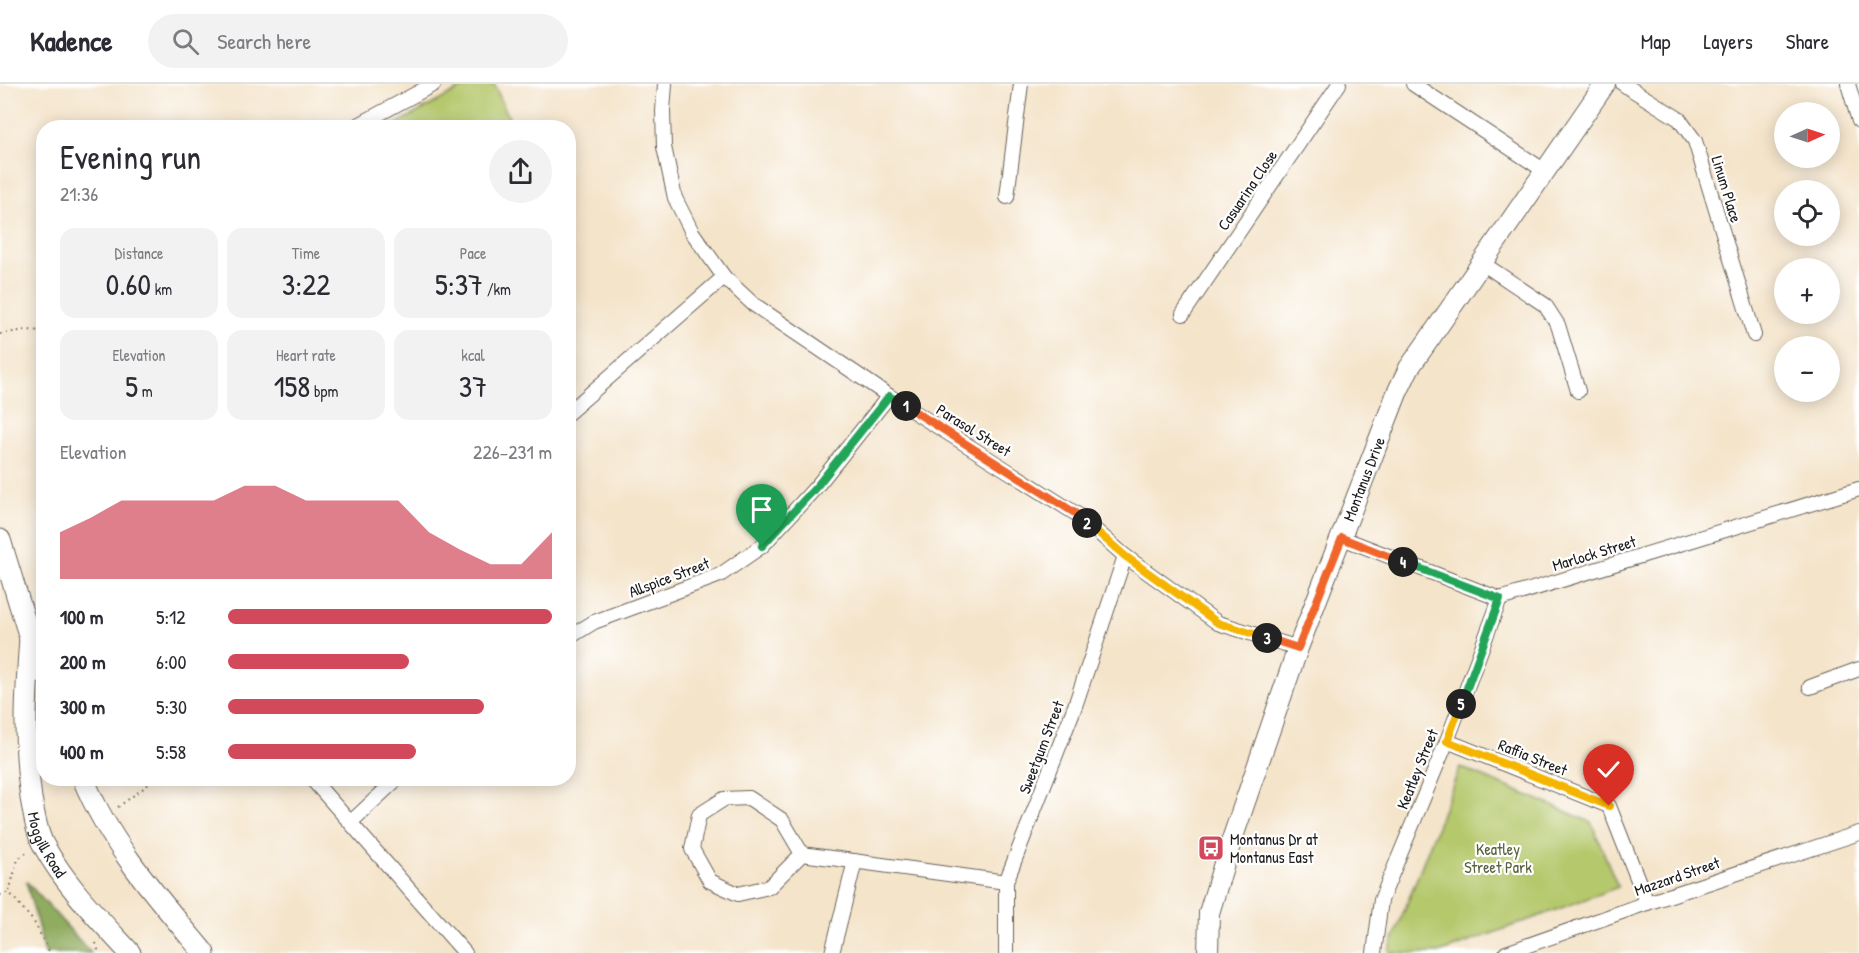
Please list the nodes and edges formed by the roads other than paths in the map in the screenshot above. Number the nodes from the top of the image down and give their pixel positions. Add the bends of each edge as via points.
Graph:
1 (434, 84) edge
2 (665, 84) edge
3 (1021, 84) edge
4 (1339, 84) edge
5 (1413, 84) edge
6 (1605, 84) edge
7 (1623, 84) edge
8 (1848, 84) edge
9 (368, 120) edge
10 (1859, 121) edge
11 (1545, 171) junction
12 (1007, 197) dead end
13 (1482, 263) junction
14 (724, 277) junction
15 (1183, 314) dead end
16 (1754, 335) dead end
17 (1578, 391) dead end
18 (889, 396) junction
19 (576, 406) edge
20 (1859, 489) edge
21 (1342, 538) junction
22 (0, 540) edge
23 (1125, 556) junction
24 (1500, 599) junction
25 (576, 633) edge
26 (30, 638) junction
27 (1298, 648) junction
28 (36, 653) edge
29 (1859, 669) edge
30 (1810, 687) dead end
31 (1447, 741) junction
32 (36, 774) edge
33 (29, 782) junction
34 (87, 786) edge
35 (318, 786) edge
36 (389, 786) edge
37 (351, 822) junction
38 (1859, 833) edge
39 (802, 854) junction
40 (855, 861) junction
41 (1006, 882) junction
42 (1647, 903) junction
43 (130, 953) edge
44 (204, 953) edge
45 (465, 953) edge
46 (832, 953) edge
47 (1006, 953) edge
48 (1208, 953) edge
49 (1374, 953) edge
50 (1506, 953) edge

1 - 9 street
2 - 14 street, Parasol Street via 664,147 675,198 692,232
3 - 12 street
4 - 15 street, Casuarina Close
5 - 11 street
6 - 11 street, Montanus Drive
7 - 16 street, Linum Place via 1679,119 1695,141
8 - 10 street
11 - 13 street, Montanus Drive
13 - 17 street via 1545,305 1558,325
13 - 21 street, Montanus Drive via 1396,393
14 - 18 street, Parasol Street via 753,304
14 - 19 street
18 - 23 street, Parasol Street via 1078,515
18 - 25 street, Allspice Street via 817,486 762,546 720,576 594,622
20 - 24 street, Marlock Street
21 - 24 street
21 - 27 street, Montanus Drive
22 - 26 main road, Moggill Road
23 - 27 street, Parasol Street via 1218,623
23 - 41 street, Sweetgum Street via 1075,706
24 - 31 street, Keatley Street
26 - 28 main road, Moggill Road
26 - 33 main road, Moggill Road via 25,707
27 - 48 street, Montanus Drive via 1209,913
29 - 30 street
31 - 42 street, Raffia Street via 1609,806
31 - 49 street, Keatley Street via 1381,900
32 - 33 main road
33 - 43 main road, Moggill Road via 43,844 78,896
34 - 44 main road via 133,868
35 - 37 street
36 - 37 street
37 - 45 street
38 - 42 street, Mazzard Street
39 - 39 street via 769,887 738,894 710,880 692,849 699,815 724,799 749,798 782,820
39 - 40 street
40 - 41 street
40 - 46 street
41 - 47 street, Sweetgum Street
42 - 50 street, Mazzard Street

